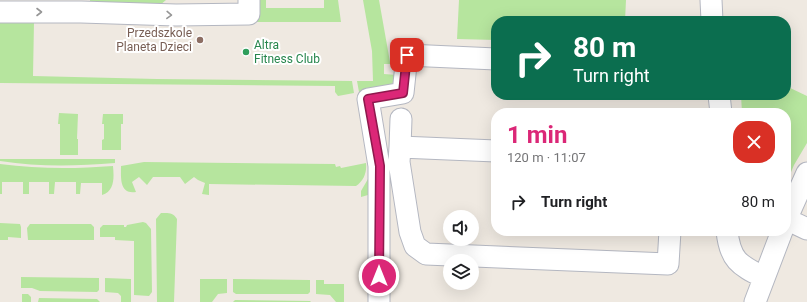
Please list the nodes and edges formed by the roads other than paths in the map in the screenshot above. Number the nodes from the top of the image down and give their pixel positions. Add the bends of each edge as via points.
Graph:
1 (249, 0) edge
2 (710, 0) edge
3 (81, 6) edge
4 (4, 8) edge
5 (712, 16) edge
6 (491, 59) edge
7 (401, 119) dead end
8 (400, 147) junction
9 (491, 151) edge
10 (807, 173) edge
11 (791, 209) edge
12 (791, 222) edge
13 (807, 229) edge
14 (670, 236) edge
15 (728, 236) edge
16 (780, 236) edge
17 (763, 278) junction
18 (379, 302) edge
19 (755, 302) edge

3 -> 1 street via 176,15 249,14
2 - 5 street
4 -> 3 street
6 - 18 street via 407,55 403,93 368,99 380,166
7 - 8 street
8 - 9 street
8 - 14 street via 399,162 410,232 415,246 426,254 668,264
10 - 11 street
12 - 13 street
15 - 17 street via 732,255 744,268
16 - 17 street
17 - 19 street

